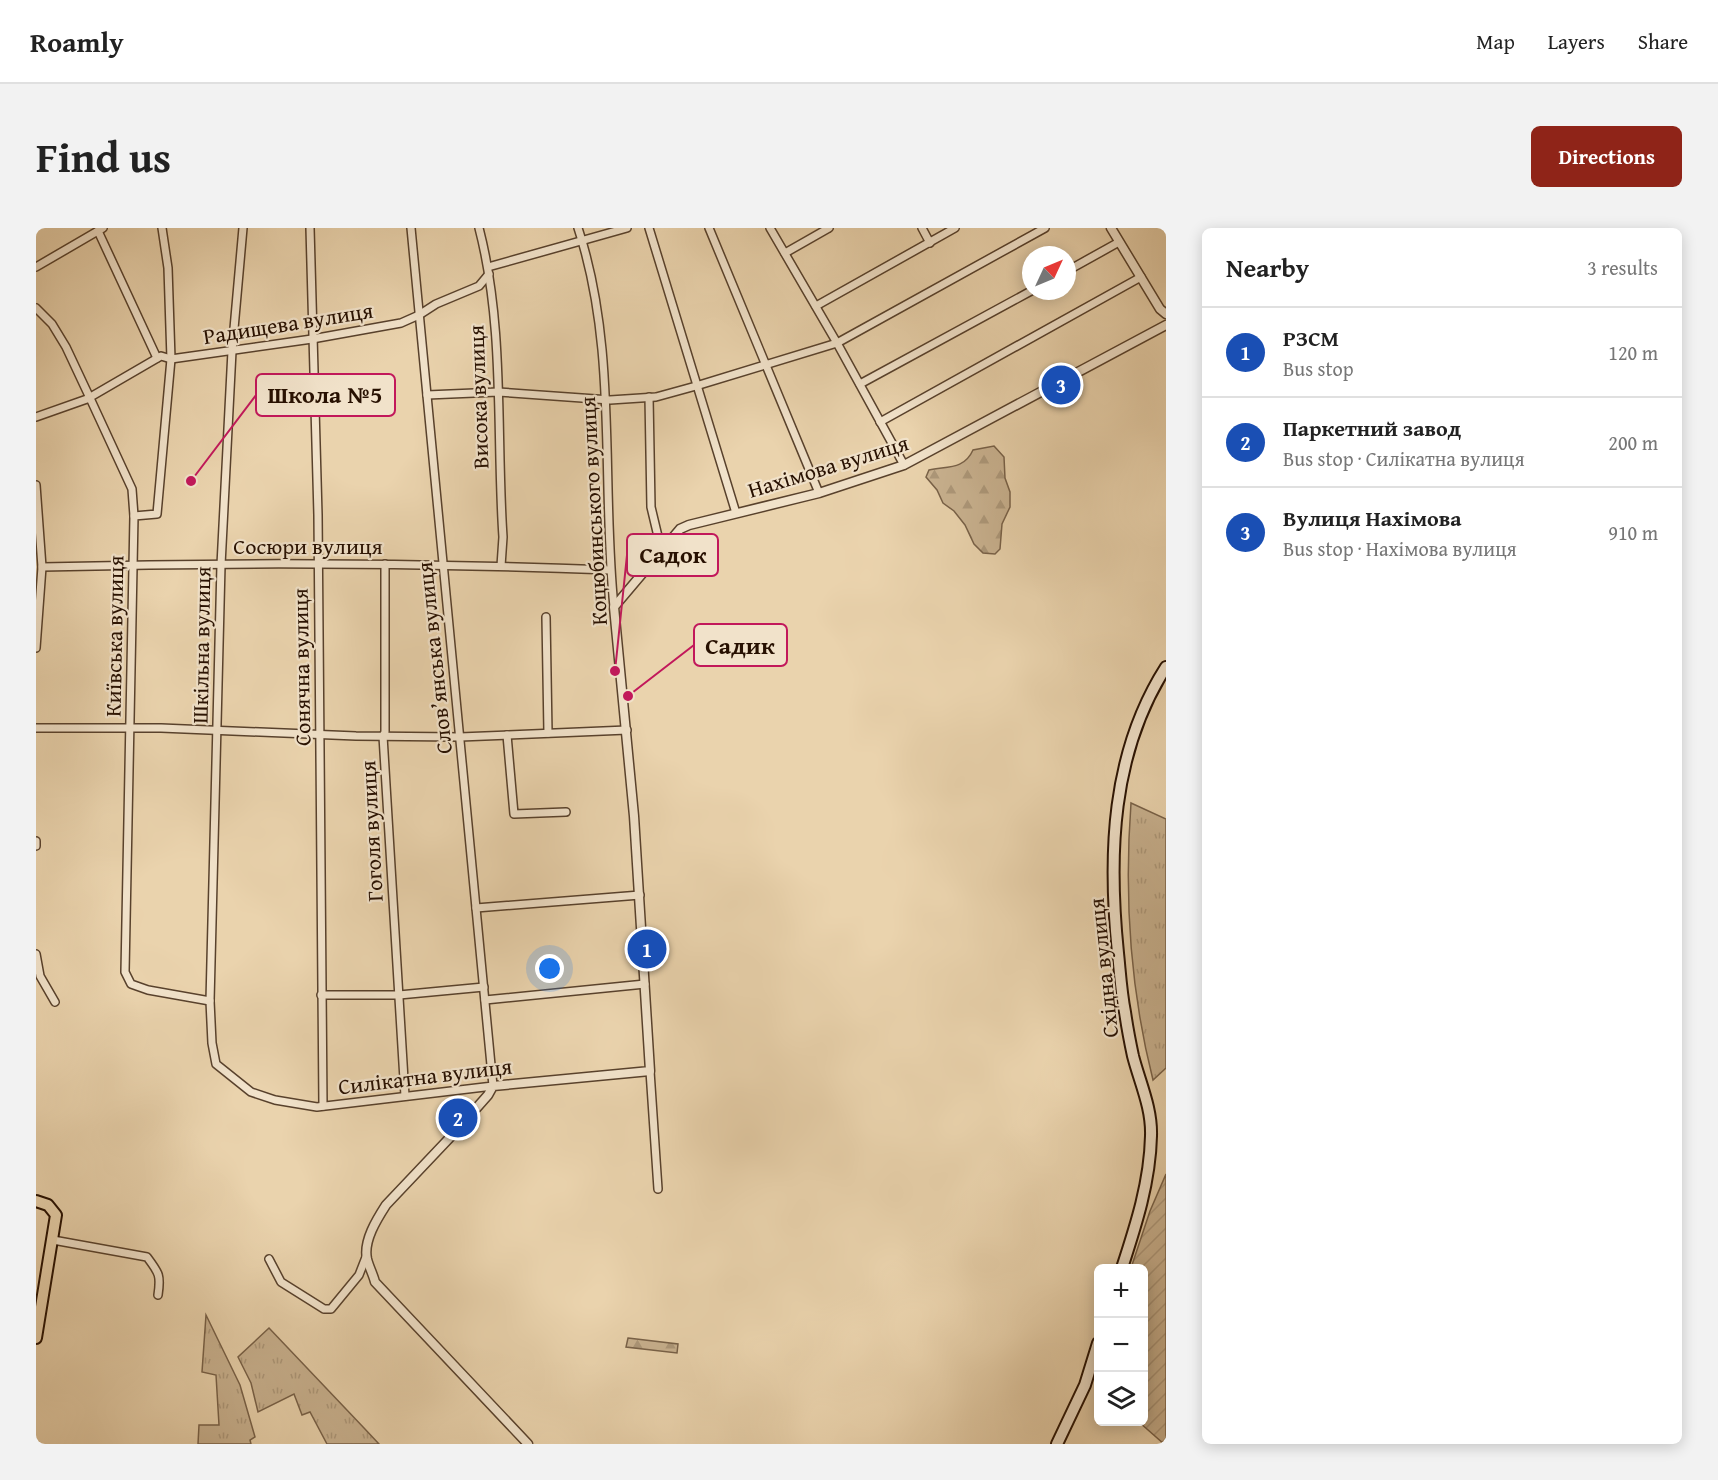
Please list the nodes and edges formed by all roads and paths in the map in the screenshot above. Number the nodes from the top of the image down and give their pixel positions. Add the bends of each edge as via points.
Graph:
1 (162, 228) edge
2 (243, 228) edge
3 (310, 228) edge
4 (411, 228) edge
5 (479, 228) edge
6 (578, 228) edge
7 (627, 228) edge
8 (649, 228) edge
9 (709, 228) edge
10 (770, 228) edge
11 (829, 228) edge
12 (922, 228) edge
13 (955, 228) edge
14 (1045, 228) edge
15 (1111, 228) edge
16 (100, 230) edge
17 (582, 241) junction
18 (1119, 242) junction
19 (930, 243) junction
20 (785, 253) junction
21 (1076, 266) edge
22 (36, 267) edge
23 (489, 270) junction
24 (1141, 276) junction
25 (1022, 296) edge
26 (816, 306) junction
27 (36, 308) edge
28 (1163, 311) edge
29 (419, 315) junction
30 (1162, 327) edge
31 (312, 339) junction
32 (837, 343) junction
33 (232, 351) junction
34 (157, 358) junction
35 (171, 359) junction
36 (766, 364) junction
37 (860, 384) junction
38 (696, 386) junction
39 (498, 393) junction
40 (427, 395) junction
41 (89, 396) junction
42 (649, 397) junction
43 (605, 398) junction
44 (36, 417) edge
45 (880, 422) junction
46 (904, 465) junction
47 (36, 485) edge
48 (819, 492) junction
49 (736, 513) junction
50 (134, 516) junction
51 (662, 549) junction
52 (134, 564) junction
53 (317, 564) junction
54 (385, 564) junction
55 (443, 564) junction
56 (221, 565) junction
57 (501, 566) junction
58 (42, 567) junction
59 (610, 570) junction
60 (614, 607) junction
61 (546, 616) dead end
62 (36, 648) edge
63 (1166, 667) edge
64 (36, 728) edge
65 (130, 728) junction
66 (217, 729) junction
67 (627, 730) junction
68 (548, 733) junction
69 (320, 734) junction
70 (507, 735) junction
71 (383, 736) junction
72 (460, 737) junction
73 (566, 812) dead end
74 (36, 840) edge
75 (36, 846) edge
76 (640, 896) junction
77 (476, 908) junction
78 (36, 954) edge
79 (645, 984) junction
80 (484, 987) junction
81 (321, 995) junction
82 (399, 995) junction
83 (485, 1000) junction
84 (210, 1001) junction
85 (55, 1002) dead end
86 (216, 1064) joint
87 (650, 1071) junction
88 (493, 1086) junction
89 (405, 1096) junction
90 (322, 1106) junction
91 (658, 1189) dead end
92 (36, 1201) edge
93 (52, 1240) junction
94 (366, 1257) junction
95 (269, 1259) dead end
96 (1124, 1264) edge
97 (158, 1295) dead end
98 (36, 1338) edge
99 (1094, 1355) edge
100 (528, 1444) edge
101 (1057, 1444) edge

1 - 35 street via 168,268
2 - 33 street, Шкільна вулиця
3 - 31 street, Сонячна вулиця
4 - 29 street, Слов’янська вулиця
5 - 23 street, Висока вулиця
6 - 17 street, Коцюбинського вулиця
7 - 17 street, Радищева вулиця
8 - 38 street
9 - 36 street
10 - 20 street
11 - 20 street
12 - 19 street
13 - 19 street
14 - 32 street
15 - 18 street
16 - 22 street
16 - 34 street
17 - 23 street, Радищева вулиця
17 - 43 street, Коцюбинського вулиця via 590,266
18 - 21 street
18 - 24 street
19 - 26 street
20 - 26 street
23 - 29 street, Радищева вулиця via 479,286
23 - 39 street, Висока вулиця
24 - 28 street
24 - 45 street
25 - 37 street
26 - 32 street
27 - 41 street, Київська вулиця via 66,347
28 - 30 street
29 - 31 street, Радищева вулиця
29 - 40 street, Слов’янська вулиця
30 - 46 street, Нахімова вулиця
31 - 33 street, Радищева вулиця
31 - 53 street, Сонячна вулиця
32 - 36 street
32 - 37 street
33 - 35 street, Радищева вулиця
33 - 56 street, Шкільна вулиця
34 - 35 street, Радищева вулиця
34 - 41 street
35 - 50 street via 157,514
36 - 38 street
36 - 48 street
37 - 45 street
38 - 42 street
38 - 49 street
39 - 40 street
39 - 43 street
39 - 57 street, Висока вулиця
40 - 55 street, Слов’янська вулиця
41 - 44 street
41 - 50 street, Київська вулиця via 132,489
42 - 43 street
42 - 51 street via 651,507
43 - 59 street, Коцюбинського вулиця
45 - 46 street
46 - 48 street, Нахімова вулиця
47 - 58 street
48 - 49 street, Нахімова вулиця
49 - 51 street, Нахімова вулиця via 680,529
50 - 52 street, Київська вулиця
51 - 60 street, Нахімова вулиця
52 - 56 street, Сосюри вулиця
52 - 58 street, Сосюри вулиця
52 - 65 street, Київська вулиця
53 - 54 street, Сосюри вулиця
53 - 56 street, Сосюри вулиця
53 - 69 street, Сонячна вулиця
54 - 55 street, Сосюри вулиця
54 - 71 street, Гоголя вулиця
55 - 57 street, Сосюри вулиця
55 - 72 street, Слов’янська вулиця
56 - 66 street, Шкільна вулиця
57 - 59 street, Сосюри вулиця
58 - 62 street
59 - 60 street, Коцюбинського вулиця
60 - 67 street, Коцюбинського вулиця
61 - 68 street
63 - 96 main road, Східна вулиця via 1148,698 1128,748 1113,852 1123,999 1151,1136 1141,1210
64 - 65 street
65 - 66 street
65 - 84 street, Київська вулиця via 125,972 131,984 148,990
66 - 69 street
66 - 84 street, Шкільна вулиця
67 - 68 street
67 - 76 street, Коцюбинського вулиця
68 - 70 street
69 - 71 street
69 - 81 street, Сонячна вулиця
70 - 72 street
70 - 73 street via 514,814
71 - 72 street
71 - 82 street, Гоголя вулиця
72 - 77 street, Слов’янська вулиця
74 - 75 street
76 - 77 street
76 - 79 street, Коцюбинського вулиця
77 - 80 street, Слов’янська вулиця
78 - 85 street via 40,976
79 - 83 street
79 - 87 street, Коцюбинського вулиця
80 - 82 street
80 - 83 street, Слов’янська вулиця
81 - 82 street
81 - 90 street, Сонячна вулиця
82 - 89 street, Гоголя вулиця
83 - 88 street, Слов’янська вулиця
84 - 86 street, Шкільна вулиця
86 - 90 street, Силікатна вулиця via 251,1092 275,1100
87 - 88 street, Силікатна вулиця
87 - 91 street, Коцюбинського вулиця
88 - 89 street, Силікатна вулиця
88 - 94 street via 386,1205 377,1218
89 - 90 street, Силікатна вулиця
92 - 93 main road via 54,1210
93 - 97 street via 147,1257 158,1271
93 - 98 main road
94 - 95 street via 359,1275 331,1309 324,1309 281,1282
94 - 100 street via 375,1282
99 - 101 main road

